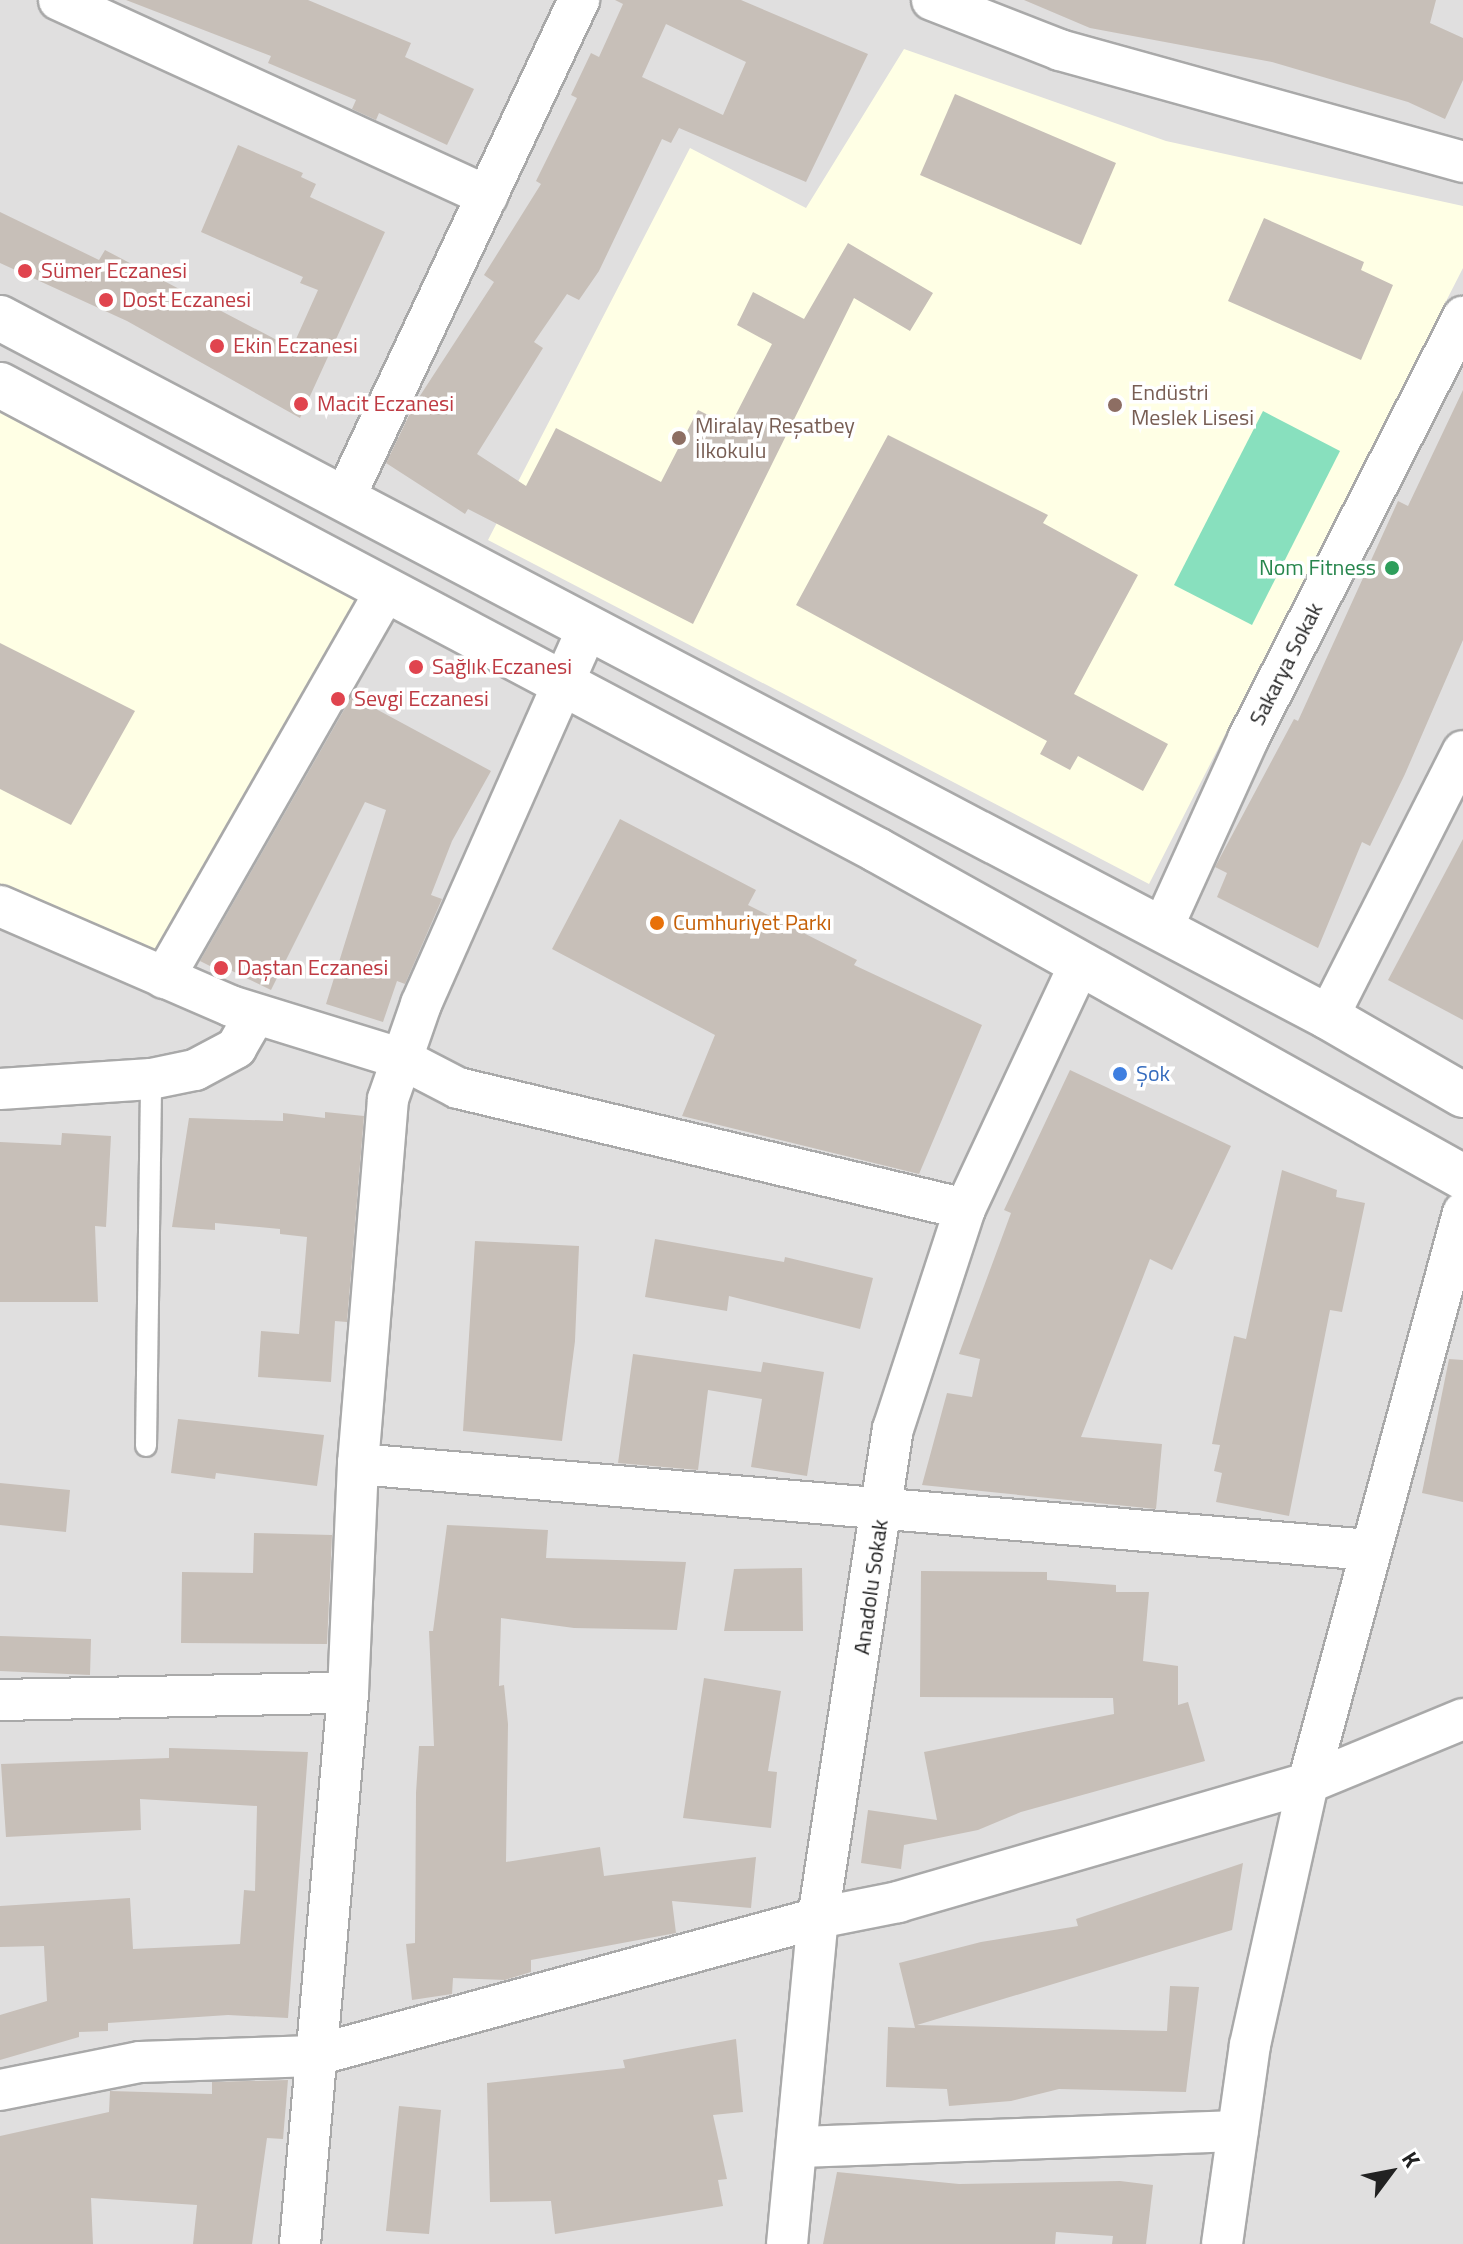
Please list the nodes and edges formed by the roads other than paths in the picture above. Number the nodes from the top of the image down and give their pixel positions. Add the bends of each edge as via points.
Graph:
1 (59, 0) edge
2 (579, 0) edge
3 (932, 0) edge
4 (975, 8) edge
5 (1463, 162) edge
6 (487, 196) junction
7 (1463, 317) edge
8 (0, 318) edge
9 (1452, 362) edge
10 (0, 385) edge
11 (344, 499) junction
12 (386, 590) junction
13 (588, 627) junction
14 (561, 682) junction
15 (1463, 751) edge
16 (0, 906) edge
17 (1162, 929) junction
18 (1080, 963) junction
19 (164, 978) junction
20 (256, 1014) junction
21 (1328, 1017) junction
22 (402, 1059) junction
23 (151, 1079) junction
24 (0, 1089) edge
25 (1463, 1095) edge
26 (1463, 1177) edge
27 (965, 1209) junction
28 (1463, 1213) edge
29 (146, 1446) dead end
30 (358, 1464) junction
31 (882, 1510) junction
32 (1370, 1550) junction
33 (348, 1693) junction
34 (0, 1700) edge
35 (1463, 1719) edge
36 (1308, 1783) junction
37 (818, 1918) junction
38 (313, 2056) junction
39 (0, 2090) edge
40 (1238, 2131) junction
41 (800, 2147) junction
42 (300, 2244) edge
43 (787, 2244) edge
44 (1222, 2244) edge

1 - 6 street
2 - 6 street
3 - 4 street
4 - 5 street via 1060,50
6 - 11 street
7 - 9 street, Sakarya Sokak
8 - 11 street
9 - 17 street, Sakarya Sokak via 1248,739
10 - 12 street
11 - 13 street
12 - 14 street
12 - 19 street
13 - 14 street
13 - 17 street
14 - 18 street
14 - 22 street
15 - 21 street
16 - 19 street
17 - 21 street
18 - 26 street
18 - 27 street, Anadolu Sokak
19 - 20 street
20 - 22 street
20 - 23 street via 236,1048 195,1070
21 - 25 street
22 - 27 street via 458,1088
22 - 30 street via 388,1099
23 - 24 street
23 - 29 lane
27 - 31 street, Anadolu Sokak via 893,1429
28 - 32 street
30 - 31 street
30 - 33 street
31 - 32 street
31 - 37 street, Anadolu Sokak
32 - 36 street
33 - 34 street
33 - 38 street
35 - 36 street
36 - 37 street via 898,1902
36 - 40 street via 1250,2045
37 - 38 street
37 - 41 street, Anadolu Sokak
38 - 39 street via 140,2062
38 - 42 street
40 - 41 street
40 - 44 street
41 - 43 street, Anadolu Sokak

